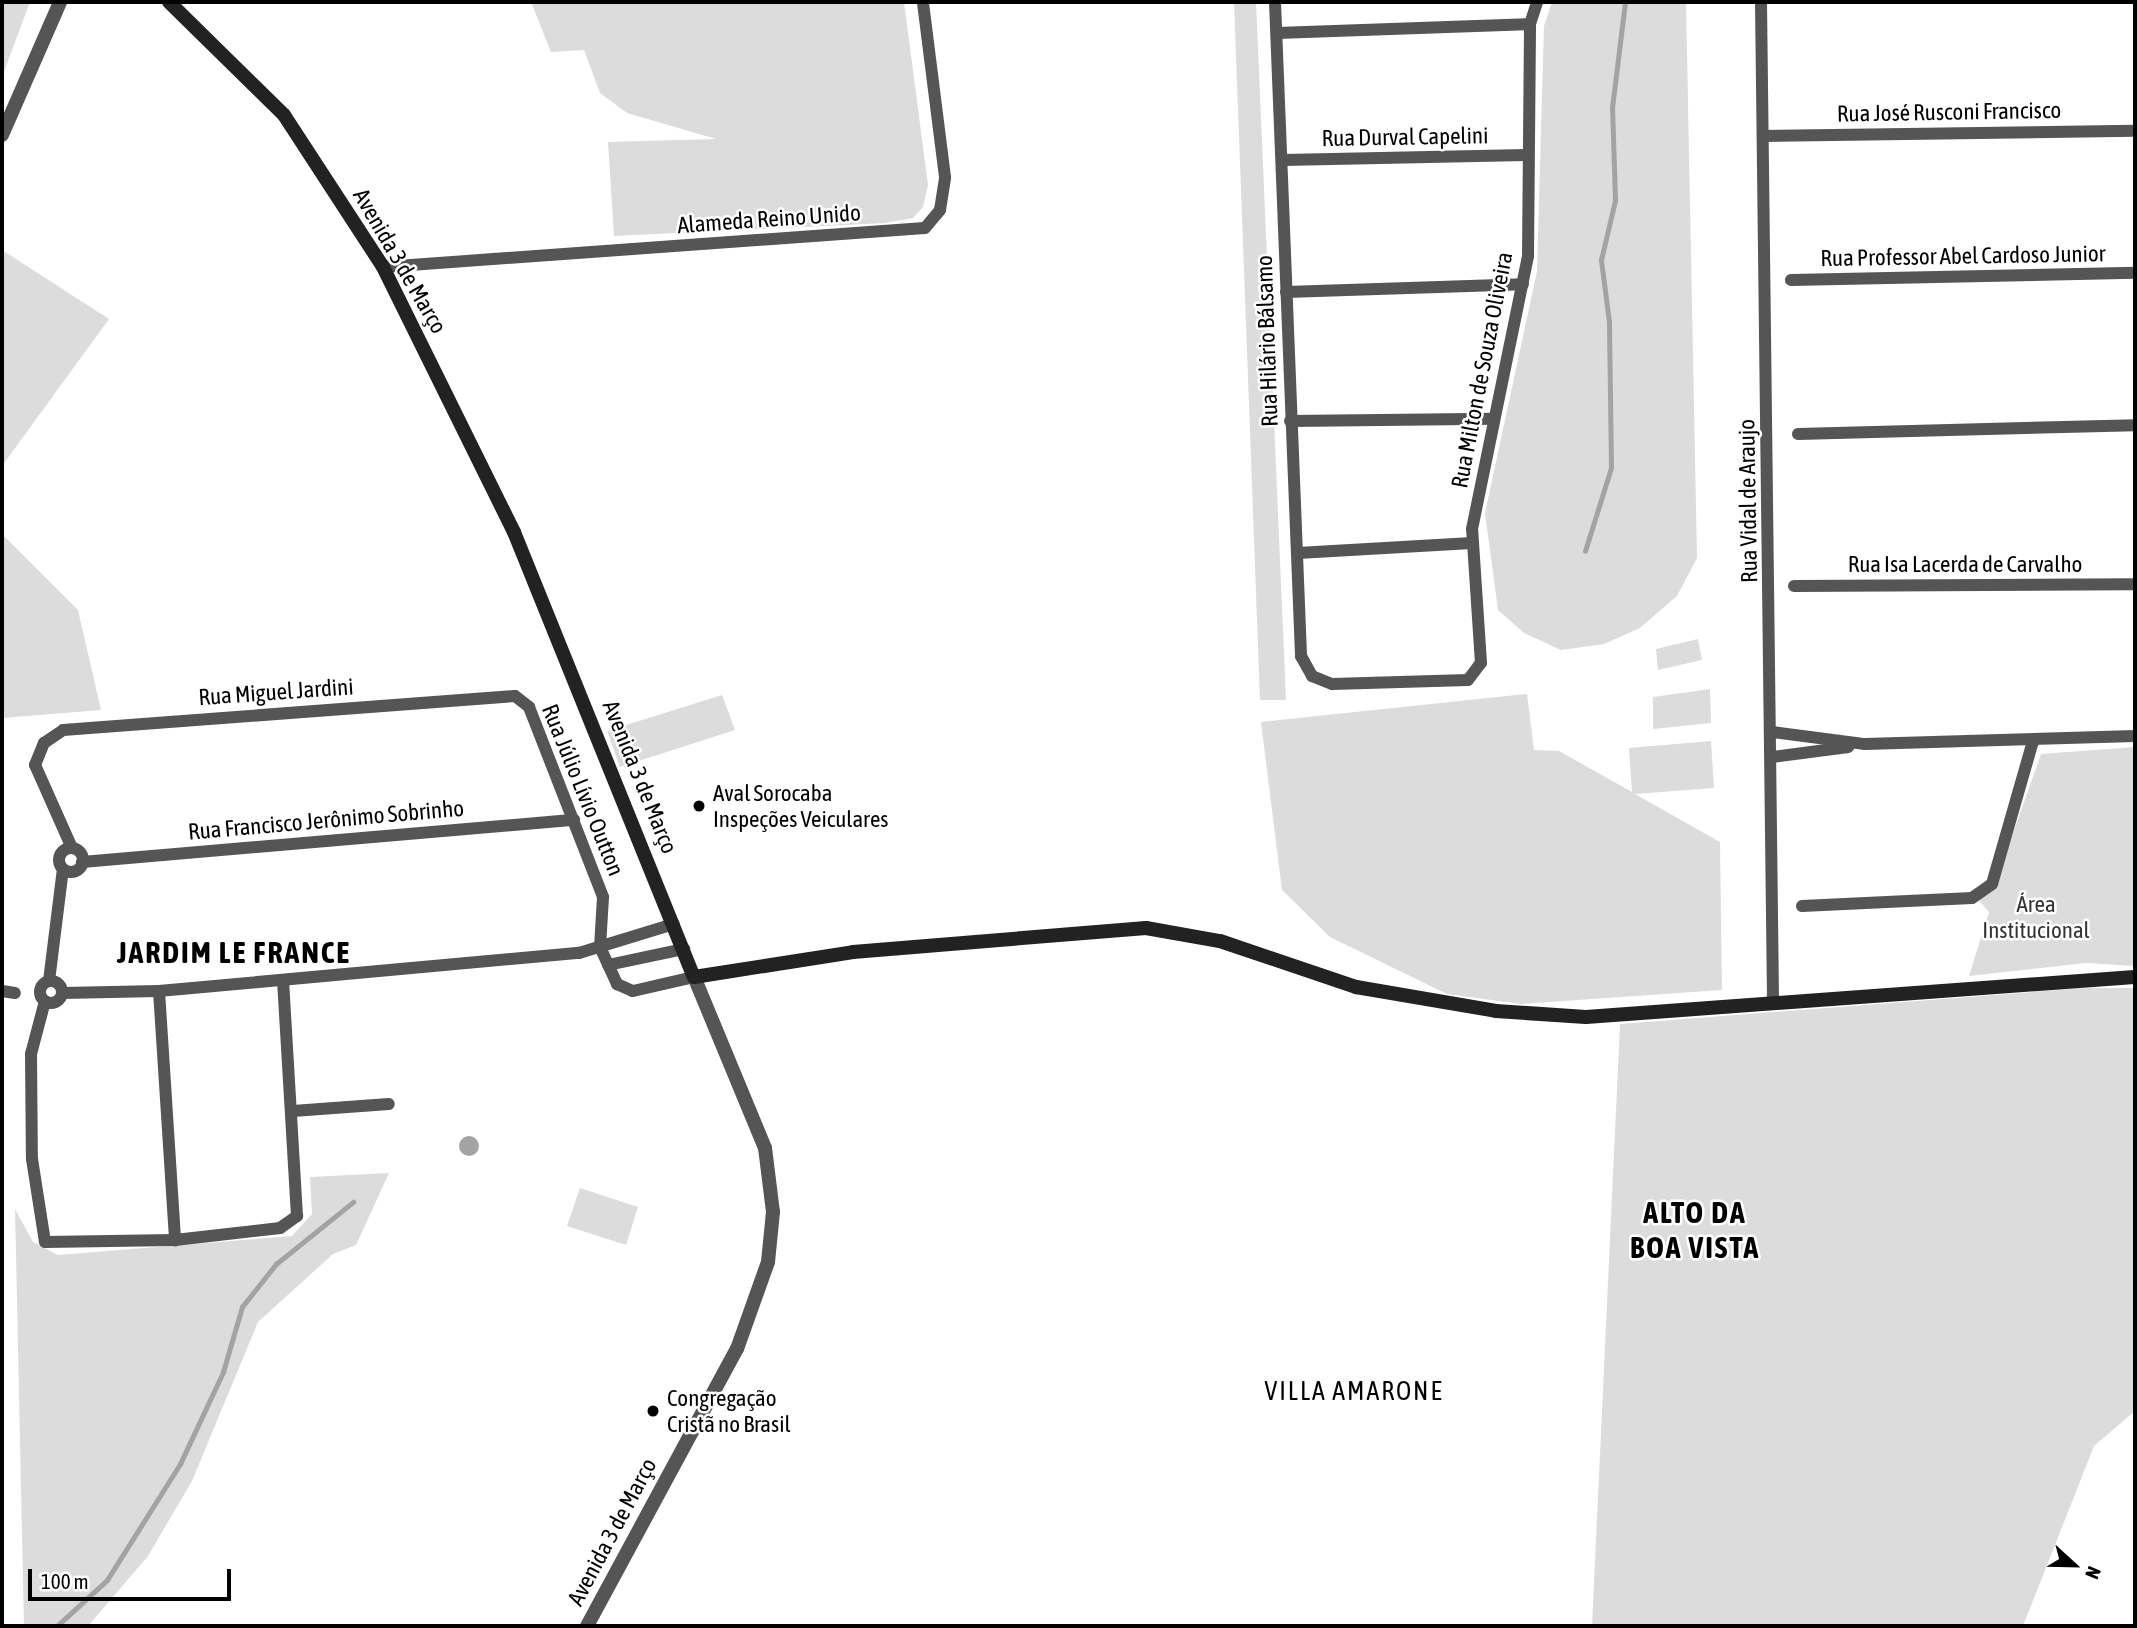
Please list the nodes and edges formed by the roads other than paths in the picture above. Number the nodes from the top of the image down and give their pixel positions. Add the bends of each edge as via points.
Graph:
1 (58, 2) edge
2 (169, 2) edge
3 (923, 2) edge
4 (1275, 2) edge
5 (1537, 2) edge
6 (1761, 2) edge
7 (1530, 24) junction
8 (1277, 33) junction
9 (2135, 131) edge
10 (2, 135) edge
11 (1763, 136) junction
12 (1528, 155) junction
13 (1283, 160) junction
14 (383, 267) junction
15 (2135, 273) edge
16 (1791, 280) dead end
17 (1523, 284) junction
18 (1286, 292) junction
19 (1494, 419) junction
20 (1290, 421) junction
21 (2135, 425) edge
22 (1798, 434) dead end
23 (1472, 543) junction
24 (1298, 553) junction
25 (2135, 584) edge
26 (1794, 586) dead end
27 (1312, 676) joint
28 (515, 696) joint
29 (1772, 732) junction
30 (2135, 736) edge
31 (2033, 741) junction
32 (1865, 744) junction
33 (1772, 757) junction
34 (573, 820) junction
35 (72, 848) junction
36 (82, 862) junction
37 (63, 869) junction
38 (1801, 906) dead end
39 (674, 925) junction
40 (600, 947) junction
41 (684, 949) junction
42 (608, 965) junction
43 (694, 977) junction
44 (2135, 977) edge
45 (283, 980) junction
46 (49, 981) junction
47 (159, 991) junction
48 (62, 993) junction
49 (1773, 999) junction
50 (44, 1001) junction
51 (389, 1104) dead end
52 (293, 1111) junction
53 (175, 1240) junction
54 (587, 1626) edge

1 - 10 street
2 - 14 main road, Avenida 3 de Março via 284,115
3 - 14 street, Alameda Reino Unido via 944,177 940,210 925,228
4 - 8 street, Rua Hilário Bálsamo
5 - 7 street, Rua Milton de Souza Oliveira
6 - 11 street, Rua Vidal de Araujo
7 - 8 street
7 - 12 street, Rua Milton de Souza Oliveira
8 - 13 street, Rua Hilário Bálsamo
9 - 11 street, Rua José Rusconi Francisco
11 - 29 street, Rua Vidal de Araujo
12 - 13 street, Rua Durval Capelini
12 - 17 street, Rua Milton de Souza Oliveira
13 - 18 street, Rua Hilário Bálsamo
14 - 39 main road, Avenida 3 de Março via 514,532
15 - 16 street, Rua Professor Abel Cardoso Junior
17 - 18 street
17 - 19 street, Rua Milton de Souza Oliveira
18 - 20 street, Rua Hilário Bálsamo
19 - 20 street
19 - 23 street, Rua Milton de Souza Oliveira
20 - 24 street, Rua Hilário Bálsamo
21 - 22 street
23 - 24 street
23 - 27 street, Rua Milton de Souza Oliveira via 1481,663 1468,680 1332,684
24 - 27 street, Rua Hilário Bálsamo via 1301,656
25 - 26 street, Rua Isa Lacerda de Carvalho
28 - 34 street, Rua Júlio Lívio Outton via 529,707
28 - 35 street, Rua Miguel Jardini via 63,730 44,743 35,765
29 - 32 street
29 - 33 street, Rua Vidal de Araujo
30 - 31 street
31 - 32 street
31 - 38 street via 1992,884 1972,898
32 - 33 street
33 - 49 street, Rua Vidal de Araujo
34 - 36 street, Rua Francisco Jerônimo Sobrinho
34 - 40 street, Rua Júlio Lívio Outton via 603,897
35 - 36 street
35 - 37 street via 60,856
36 - 37 street, Rua Francisco Jerônimo Sobrinho via 75,871
37 - 46 street
39 - 40 street
39 - 41 main road, Avenida 3 de Março
40 - 42 street
40 - 45 street
41 - 42 street
41 - 43 main road, Avenida 3 de Março
42 - 43 street via 617,984 633,991
43 - 49 main road via 853,952 1146,928 1220,941 1356,987 1496,1011 1586,1017
43 - 54 street, Avenida 3 de Março via 765,1148 773,1212 768,1262 737,1349
44 - 49 main road
45 - 47 street
45 - 52 street
46 - 48 street
46 - 50 street via 40,989
47 - 48 street
47 - 53 street
48 - 50 street via 56,1002
50 - 53 street via 31,1054 34,1193 45,1242
51 - 52 street
52 - 53 street via 297,1216 280,1228

